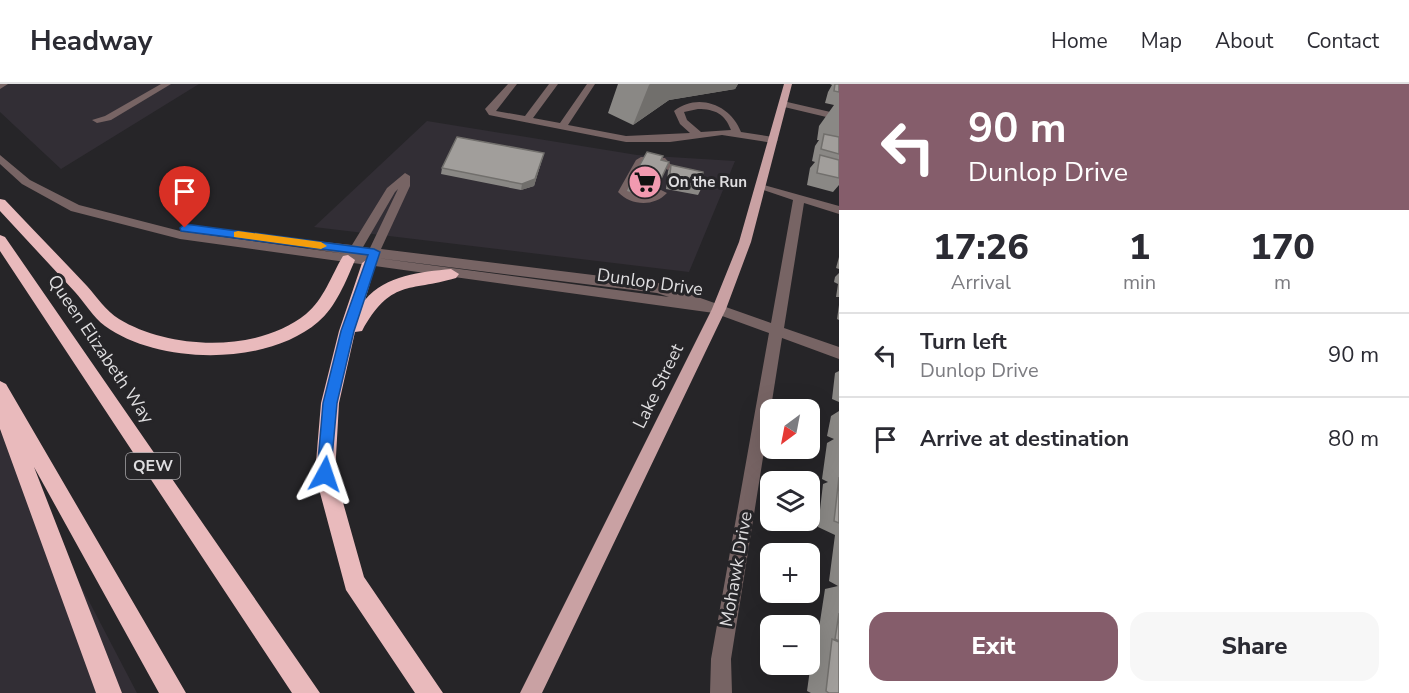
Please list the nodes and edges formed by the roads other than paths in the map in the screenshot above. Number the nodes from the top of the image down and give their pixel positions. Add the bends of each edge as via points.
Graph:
1 (4, 84) edge
2 (167, 84) edge
3 (513, 84) edge
4 (554, 84) edge
5 (591, 84) edge
6 (788, 84) edge
7 (0, 86) edge
8 (783, 104) junction
9 (839, 117) edge
10 (97, 120) dead end
11 (527, 120) junction
12 (562, 127) junction
13 (737, 134) junction
14 (699, 135) junction
15 (773, 140) junction
16 (0, 158) edge
17 (668, 166) edge
18 (760, 187) junction
19 (661, 194) edge
20 (799, 198) junction
21 (0, 203) edge
22 (839, 210) edge
23 (0, 240) edge
24 (351, 255) junction
25 (372, 258) junction
26 (451, 274) junction
27 (719, 309) junction
28 (776, 330) junction
29 (839, 353) edge
30 (342, 354) junction
31 (0, 389) edge
32 (0, 405) edge
33 (109, 693) edge
34 (173, 693) edge
35 (307, 693) edge
36 (430, 693) edge
37 (531, 693) edge
38 (721, 693) edge

1 - 7 street
2 - 10 street via 108,118
3 - 11 street via 490,109 492,113
4 - 11 street
5 - 12 street
6 - 8 main road, Lake Street
8 - 9 street
8 - 15 main road, Lake Street
11 - 12 street
12 - 14 street via 626,139
13 - 14 street
13 - 14 street via 729,116 722,111 700,106 679,111 680,118
13 - 15 street
15 - 18 main road, Lake Street
16 - 24 street, Dunlop Drive via 26,182 75,208 121,222 180,235
17 - 19 street via 661,160 641,160 624,192 645,201
18 - 20 street
18 - 27 main road, Lake Street via 745,242
20 - 22 street
20 - 28 street, Mohawk Drive
21 - 24 highway via 112,322 159,343 210,348 242,346 272,340 294,330 327,300
23 - 35 highway, Queen Elizabeth Way / QEW
24 - 25 street, Dunlop Drive
24 - 25 street via 391,190 405,176 405,186
25 - 26 street, Dunlop Drive
25 - 27 street, Dunlop Drive via 658,288
25 - 30 highway
26 - 27 street, Dunlop Drive
26 - 30 highway via 407,280 380,293 364,310
27 - 28 street
27 - 37 main road, Lake Street
28 - 29 street
28 - 38 street, Mohawk Drive via 721,659
30 - 36 highway via 330,403 325,474 354,582
31 - 34 highway
32 - 33 highway

